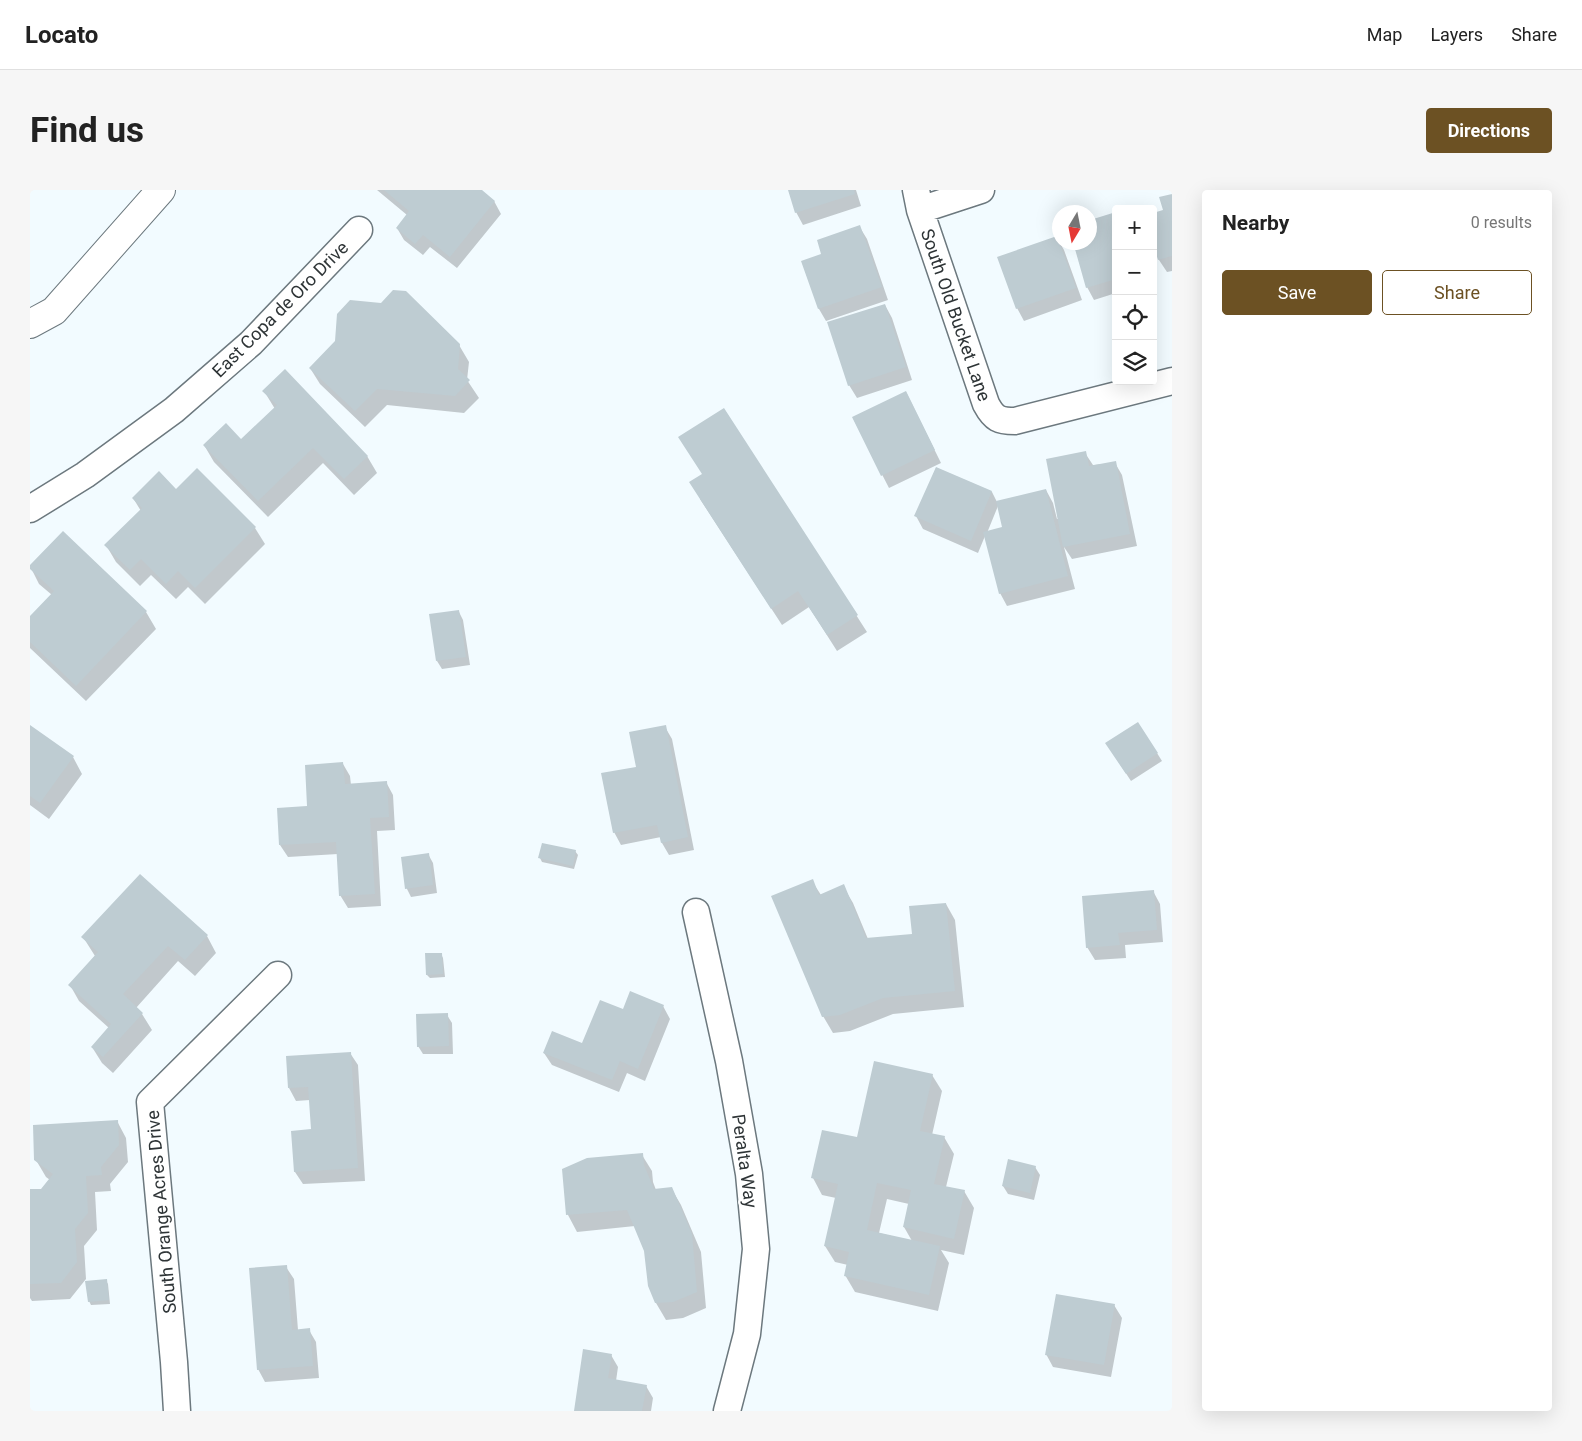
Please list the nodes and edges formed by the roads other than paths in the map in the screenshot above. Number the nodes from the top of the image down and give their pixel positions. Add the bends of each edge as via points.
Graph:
1 (161, 190) edge
2 (981, 190) edge
3 (918, 200) edge
4 (359, 230) dead end
5 (30, 324) edge
6 (1172, 381) edge
7 (30, 509) edge
8 (696, 912) dead end
9 (278, 975) dead end
10 (177, 1411) edge
11 (727, 1411) edge

1 - 5 main road via 54,311
2 - 3 street
3 - 6 street, South Old Bucket Lane via 986,404 1000,421 1015,421
4 - 7 street, East Copa de Oro Drive via 251,343 174,410 85,476
8 - 11 street, Peralta Way via 729,1062 749,1174 756,1249 747,1334
9 - 10 street, South Orange Acres Drive via 150,1102

